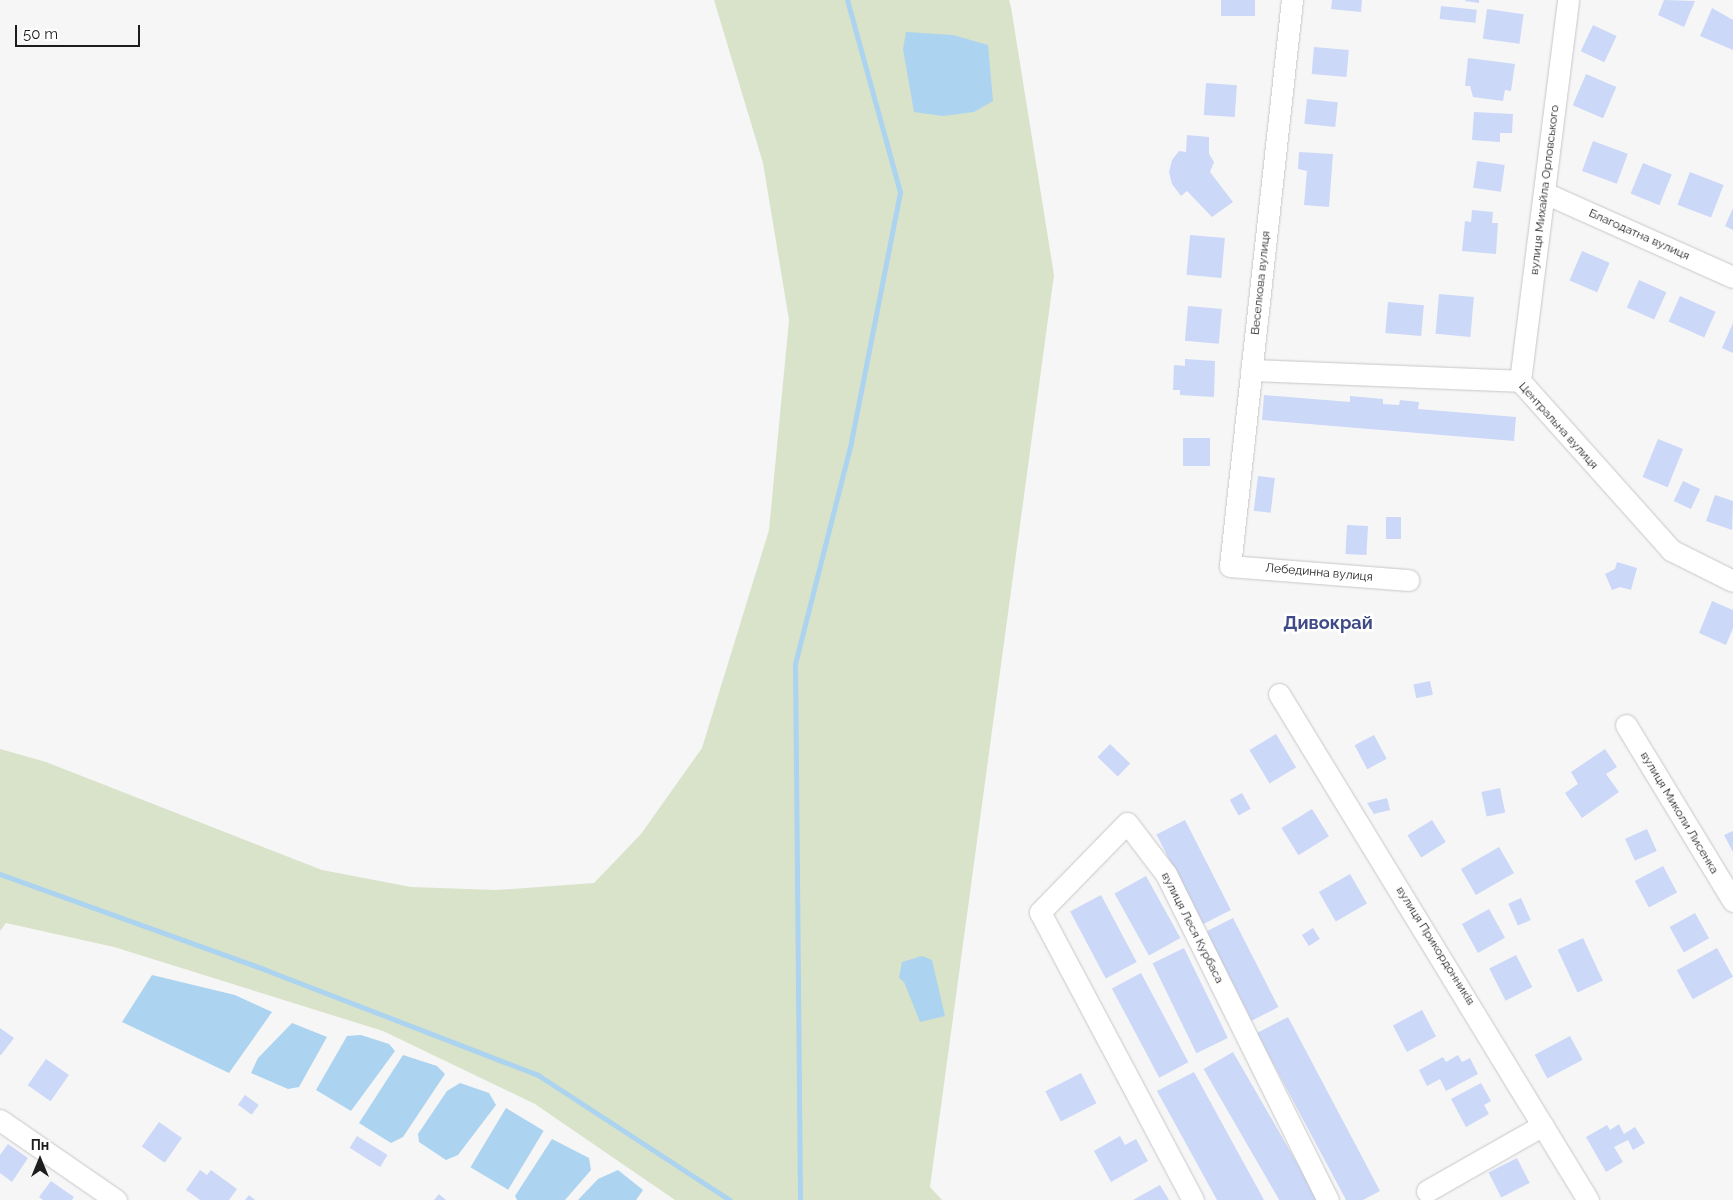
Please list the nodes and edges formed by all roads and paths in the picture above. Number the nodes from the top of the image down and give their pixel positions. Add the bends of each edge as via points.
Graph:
1 (1292, 0) edge
2 (1568, 0) edge
3 (1545, 193) junction
4 (1733, 277) edge
5 (1251, 370) junction
6 (1520, 381) junction
7 (1230, 566) joint
8 (1408, 580) dead end
9 (1733, 581) edge
10 (1279, 694) dead end
11 (1626, 725) dead end
12 (1733, 901) edge
13 (0, 1120) edge
14 (1543, 1125) junction
15 (1427, 1191) dead end
16 (116, 1200) edge
17 (1193, 1200) edge
18 (1328, 1200) edge
19 (1588, 1200) edge

1 - 5 street, Веселкова вулиця
2 - 3 street, вулиця Михайла Орловського
3 - 4 street, Благодатна вулиця
3 - 6 street, вулиця Михайла Орловського
5 - 6 street, Центральна вулиця
5 - 7 street, Веселкова вулиця
6 - 9 street, Центральна вулиця via 1670,550
7 - 8 street, Лебединна вулиця
10 - 14 street, вулиця Прикордонників
11 - 12 street, вулиця Миколи Лисенка
13 - 16 street
14 - 15 street
14 - 19 street, вулиця Прикордонників
17 - 18 street, вулиця Леся Курбаса via 1040,912 1128,823 1166,874

